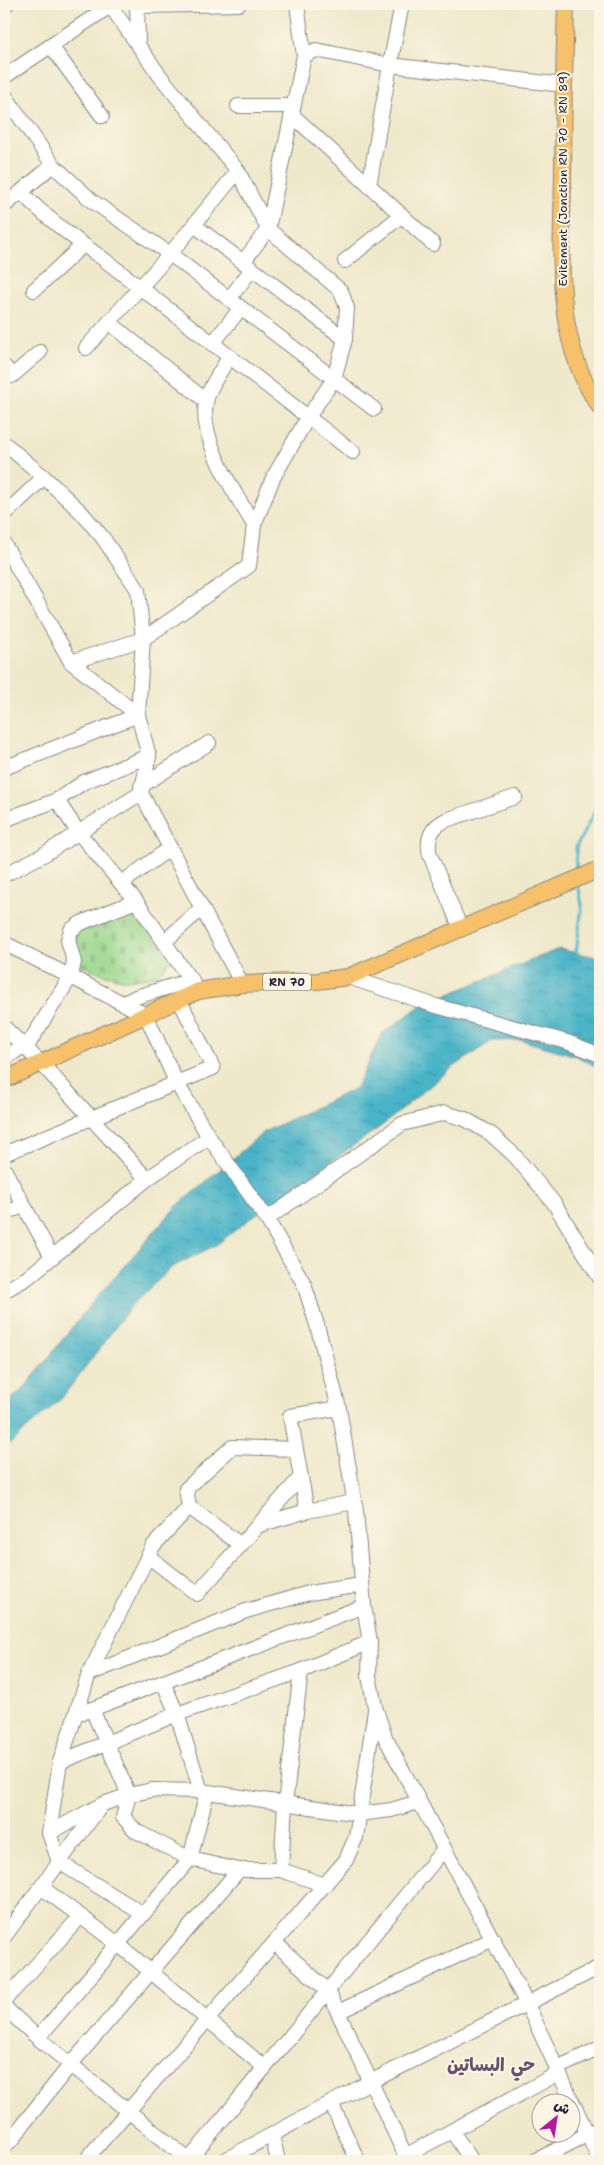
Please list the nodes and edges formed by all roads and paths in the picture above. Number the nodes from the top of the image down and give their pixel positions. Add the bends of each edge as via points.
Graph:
1 (7, 4) edge
2 (239, 4) edge
3 (297, 4) edge
4 (402, 4) edge
5 (566, 4) edge
6 (110, 5) edge
7 (137, 5) edge
8 (4, 6) edge
9 (138, 41) junction
10 (51, 46) junction
11 (304, 56) junction
12 (390, 65) junction
13 (4, 77) edge
14 (564, 85) junction
15 (4, 94) edge
16 (238, 106) dead end
17 (292, 110) junction
18 (102, 116) dead end
19 (53, 165) junction
20 (238, 171) junction
21 (369, 186) junction
22 (21, 192) junction
23 (4, 206) edge
24 (402, 215) junction
25 (194, 225) junction
26 (268, 229) junction
27 (433, 244) dead end
28 (83, 245) junction
29 (170, 254) junction
30 (345, 261) dead end
31 (247, 265) junction
32 (139, 288) junction
33 (34, 290) dead end
34 (229, 299) junction
35 (241, 308) junction
36 (109, 322) junction
37 (345, 339) junction
38 (212, 344) junction
39 (86, 348) dead end
40 (40, 352) dead end
41 (229, 358) junction
42 (4, 366) edge
43 (334, 379) junction
44 (206, 401) junction
45 (600, 407) edge
46 (374, 409) dead end
47 (308, 417) junction
48 (4, 443) edge
49 (353, 452) dead end
50 (44, 477) junction
51 (4, 515) edge
52 (254, 525) junction
53 (4, 544) edge
54 (143, 639) junction
55 (71, 662) junction
56 (138, 714) junction
57 (208, 743) dead end
58 (150, 756) junction
59 (4, 768) edge
60 (141, 790) junction
61 (515, 797) dead end
62 (57, 800) junction
63 (4, 820) edge
64 (78, 832) junction
65 (170, 848) junction
66 (599, 870) edge
67 (4, 875) edge
68 (122, 883) junction
69 (136, 901) junction
70 (202, 908) junction
71 (461, 929) junction
72 (4, 942) edge
73 (164, 942) junction
74 (72, 976) junction
75 (348, 977) junction
76 (242, 984) junction
77 (195, 986) junction
78 (180, 999) junction
79 (124, 1003) junction
80 (146, 1015) junction
81 (4, 1027) edge
82 (24, 1047) junction
83 (600, 1056) edge
84 (4, 1059) edge
85 (40, 1062) junction
86 (4, 1080) edge
87 (176, 1082) junction
88 (91, 1119) junction
89 (209, 1137) junction
90 (4, 1154) edge
91 (4, 1169) edge
92 (147, 1179) junction
93 (24, 1206) junction
94 (4, 1213) edge
95 (266, 1216) junction
96 (52, 1258) junction
97 (600, 1278) edge
98 (4, 1291) edge
99 (339, 1408) junction
100 (295, 1449) junction
101 (301, 1477) junction
102 (354, 1502) junction
103 (189, 1507) junction
104 (307, 1511) junction
105 (259, 1525) junction
106 (241, 1545) junction
107 (148, 1556) junction
108 (362, 1585) junction
109 (364, 1606) junction
110 (370, 1642) junction
111 (301, 1671) junction
112 (88, 1674) junction
113 (163, 1682) junction
114 (375, 1707) junction
115 (92, 1709) junction
116 (177, 1714) junction
117 (74, 1715) junction
118 (106, 1743) junction
119 (60, 1762) junction
120 (204, 1792) junction
121 (129, 1795) junction
122 (419, 1802) junction
123 (103, 1804) junction
124 (285, 1804) junction
125 (359, 1814) junction
126 (49, 1833) junction
127 (444, 1849) junction
128 (190, 1859) junction
129 (59, 1862) junction
130 (239, 1870) junction
131 (280, 1870) junction
132 (325, 1885) junction
133 (41, 1887) junction
134 (143, 1914) junction
135 (80, 1917) junction
136 (4, 1937) edge
137 (493, 1939) junction
138 (275, 1943) junction
139 (118, 1944) junction
140 (600, 1967) edge
141 (152, 1972) junction
142 (328, 1991) junction
143 (4, 2000) edge
144 (527, 2004) junction
145 (4, 2007) edge
146 (338, 2012) junction
147 (208, 2019) junction
148 (38, 2038) junction
149 (600, 2048) edge
150 (71, 2064) junction
151 (265, 2068) junction
152 (558, 2071) junction
153 (370, 2082) junction
154 (331, 2103) junction
155 (129, 2111) junction
156 (452, 2131) junction
157 (594, 2132) edge
158 (272, 2134) junction
159 (4, 2146) edge
160 (88, 2156) dead end
161 (406, 2159) edge
162 (189, 2161) edge
163 (223, 2161) edge
164 (278, 2161) edge
165 (358, 2161) edge
166 (472, 2161) edge
167 (535, 2161) edge
168 (600, 2161) edge

1 - 8 street
2 - 7 street
3 - 11 street
4 - 12 street
5 - 14 main road, Evitement (Jonction RN 70 - RN 89)
6 - 9 street
6 - 10 street
7 - 9 street
9 - 20 street via 160,76
10 - 13 street
10 - 18 street
11 - 12 street via 316,50
11 - 17 street
12 - 14 street
12 - 21 street
14 - 45 main road, Evitement (Jonction RN 70 - RN 89) via 561,280 567,329 578,369
15 - 19 street
16 - 17 street
17 - 21 street
17 - 26 street
19 - 22 street
19 - 29 street via 92,201
20 - 25 street
20 - 26 street
21 - 24 street
22 - 23 street
22 - 28 street via 45,217
24 - 27 street
24 - 30 street
25 - 29 street
25 - 31 street
26 - 31 street
26 - 37 street via 341,291 347,308
28 - 32 street
28 - 33 street
29 - 32 street
29 - 34 street
31 - 34 street
31 - 37 street
32 - 36 street
32 - 38 street
34 - 35 street
35 - 38 street
35 - 43 street
36 - 39 street
36 - 44 street
37 - 43 street
38 - 41 street
40 - 42 street via 12,376
41 - 44 street via 209,390
41 - 47 street
43 - 46 street
43 - 47 street
44 - 52 street via 207,436 227,480
47 - 49 street
47 - 52 street via 273,478
48 - 50 street
50 - 51 street
50 - 54 street via 103,538 138,590
52 - 54 street via 249,566
53 - 55 street
54 - 55 street
54 - 56 street
55 - 56 street
56 - 58 street
56 - 59 street
57 - 60 street
58 - 60 street
58 - 62 street via 84,782
60 - 64 street
60 - 65 street
61 - 71 street via 446,820 430,834 430,855
62 - 63 street
62 - 64 street
64 - 67 street
64 - 68 street
65 - 68 street
65 - 70 street
66 - 71 main road, RN 70
68 - 69 street
69 - 73 street
69 - 74 street via 71,930 68,940 74,962
70 - 73 street
70 - 76 street
71 - 75 main road, RN 70
72 - 74 street
73 - 77 street
74 - 79 street
74 - 82 street
75 - 76 main road, RN 70
75 - 83 street via 436,1006 567,1042
76 - 77 main road, RN 70
77 - 78 main road, RN 70
77 - 79 street via 136,997
78 - 80 main road, RN 70
78 - 87 street via 213,1068
79 - 80 street
80 - 85 main road, RN 70
80 - 87 street
81 - 82 street
82 - 84 street
82 - 85 street
85 - 86 main road, RN 70
85 - 88 street
87 - 88 street
87 - 89 street
88 - 90 street
88 - 92 street
89 - 92 street
89 - 95 street
91 - 93 street
92 - 96 street
93 - 94 street
93 - 96 street
95 - 97 street via 402,1124 445,1113 465,1118 491,1134 515,1156 554,1203
95 - 99 street via 304,1284
96 - 98 street
99 - 100 street via 290,1416
99 - 102 street
100 - 101 street
100 - 103 street via 232,1447 186,1490
101 - 104 street
101 - 105 street
102 - 104 street
102 - 108 street
103 - 106 street
103 - 107 street via 153,1546
104 - 105 street
105 - 106 street
106 - 107 street via 197,1594
107 - 112 street
108 - 109 street
108 - 112 street via 309,1594 246,1611
109 - 110 street
109 - 113 street
110 - 111 street
110 - 114 street via 369,1676
111 - 116 street
111 - 124 street
112 - 117 street
113 - 115 street
113 - 116 street
114 - 122 street via 385,1736
114 - 125 street
115 - 117 street
115 - 118 street
116 - 118 street
116 - 120 street
117 - 119 street
118 - 119 street
118 - 121 street
119 - 126 street
120 - 121 street via 152,1790
120 - 124 street
120 - 128 street
121 - 123 street
121 - 128 street via 123,1817 136,1831
122 - 125 street via 392,1810
122 - 127 street
123 - 126 street
123 - 129 street
124 - 125 street
124 - 131 street
125 - 132 street via 356,1837 346,1860
126 - 129 street
127 - 137 street
127 - 142 street
128 - 130 street
128 - 134 street
129 - 133 street
129 - 134 street
130 - 131 street
130 - 141 street
131 - 132 street
132 - 138 street
133 - 135 street
133 - 136 street
134 - 139 street
135 - 139 street
135 - 143 street
137 - 144 street
137 - 146 street
138 - 142 street
138 - 147 street
139 - 141 street
139 - 148 street
140 - 144 street
141 - 147 street
141 - 150 street
142 - 146 street
142 - 151 street
144 - 152 street
144 - 153 street
145 - 148 street
146 - 153 street
147 - 151 street
147 - 155 street
148 - 150 street
149 - 152 street
150 - 155 street
150 - 159 street via 14,2140
151 - 162 street
152 - 156 street
152 - 157 street
153 - 154 street
153 - 161 street
154 - 158 street
154 - 165 street
155 - 160 street
155 - 162 street
156 - 161 street
156 - 166 street
157 - 167 street
157 - 168 street
158 - 163 street
158 - 164 street

